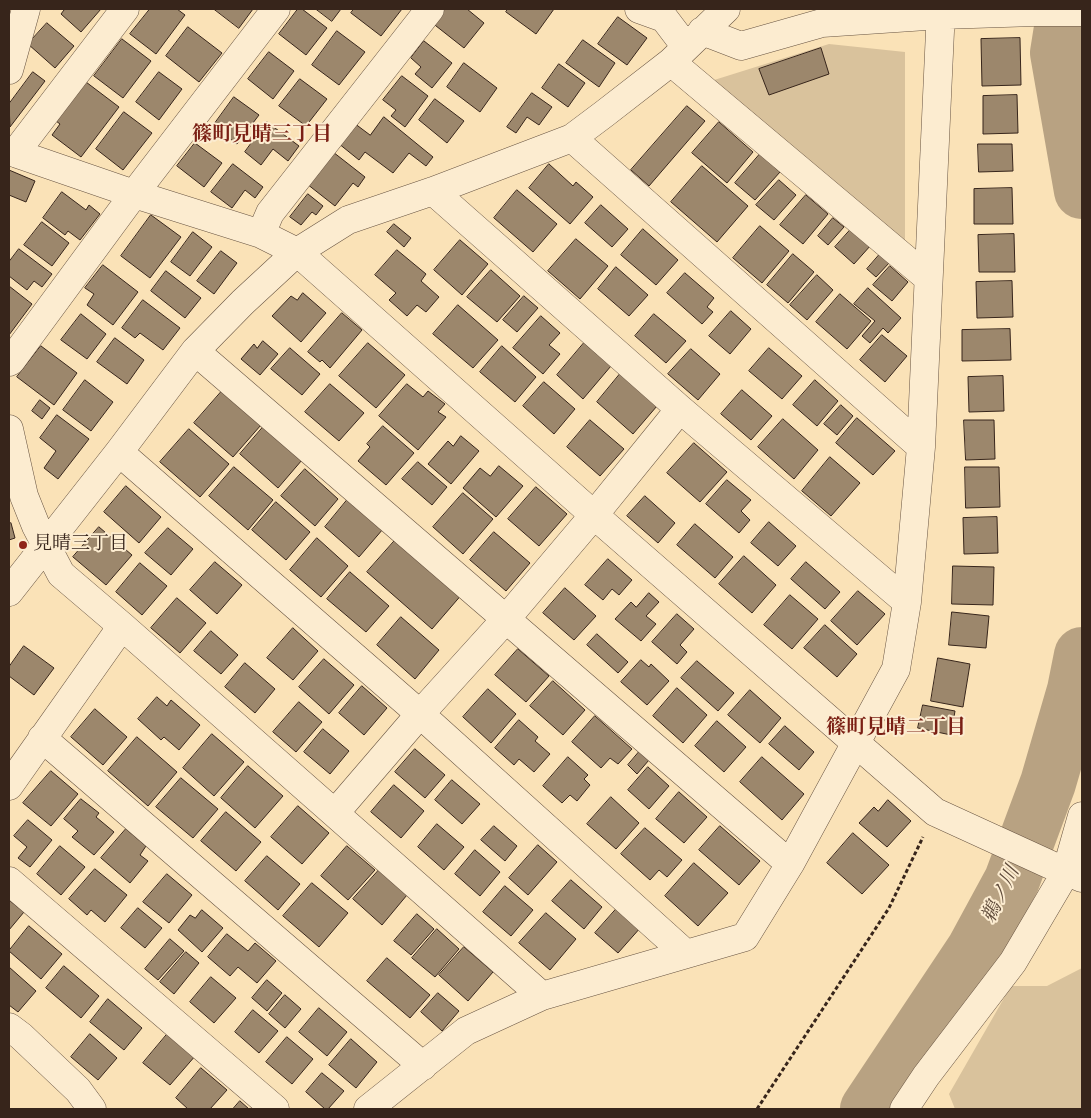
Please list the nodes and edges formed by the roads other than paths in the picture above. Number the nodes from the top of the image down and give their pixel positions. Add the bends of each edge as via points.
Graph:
1 (26, 9) edge
2 (125, 9) edge
3 (276, 9) edge
4 (430, 9) edge
5 (638, 9) edge
6 (726, 9) edge
7 (941, 12) edge
8 (1082, 12) edge
9 (819, 16) edge
10 (686, 47) junction
11 (9, 70) edge
12 (572, 138) junction
13 (12, 152) edge
14 (433, 191) junction
15 (134, 194) junction
16 (261, 234) junction
17 (297, 252) junction
18 (928, 278) junction
19 (195, 351) junction
20 (9, 362) edge
21 (680, 409) junction
22 (9, 429) edge
23 (921, 447) junction
24 (119, 452) junction
25 (594, 514) junction
26 (46, 544) junction
27 (9, 592) edge
28 (907, 602) junction
29 (506, 619) junction
30 (122, 626) junction
31 (420, 714) junction
32 (42, 738) junction
33 (856, 742) junction
34 (9, 786) edge
35 (335, 813) junction
36 (1082, 816) edge
37 (790, 864) junction
38 (1067, 872) edge
39 (9, 881) edge
40 (686, 954) junction
41 (542, 996) junction
42 (9, 1027) edge
43 (423, 1066) junction
44 (92, 1109) edge
45 (275, 1109) edge
46 (368, 1109) edge
47 (904, 1109) edge

1 - 11 street
2 - 13 street
3 - 15 street
4 - 16 street via 270,212
5 - 10 street via 664,18
6 - 10 street
7 - 8 street
7 - 9 street
7 - 18 street
9 - 10 street via 741,46
10 - 12 street
10 - 18 street
12 - 14 street
12 - 23 street
13 - 15 street
14 - 17 street via 348,220
14 - 21 street
15 - 16 street
15 - 20 street
16 - 17 street
17 - 19 street
17 - 25 street
18 - 23 street
19 - 24 street
19 - 29 street
21 - 25 street
21 - 28 street
22 - 26 street via 24,496
23 - 28 street
24 - 26 street
24 - 31 street
25 - 29 street
25 - 33 street
26 - 27 street
26 - 30 street via 61,574
28 - 33 street via 896,669
29 - 31 street
29 - 37 street
30 - 32 street
30 - 35 street
31 - 35 street
31 - 40 street
32 - 34 street
32 - 43 street
33 - 37 street
33 - 38 street via 935,812
35 - 41 street
36 - 38 street
37 - 40 street via 745,937
38 - 47 street via 1013,962
39 - 45 street
40 - 41 street
41 - 43 street via 466,1031
42 - 44 street via 78,1090
43 - 46 street

